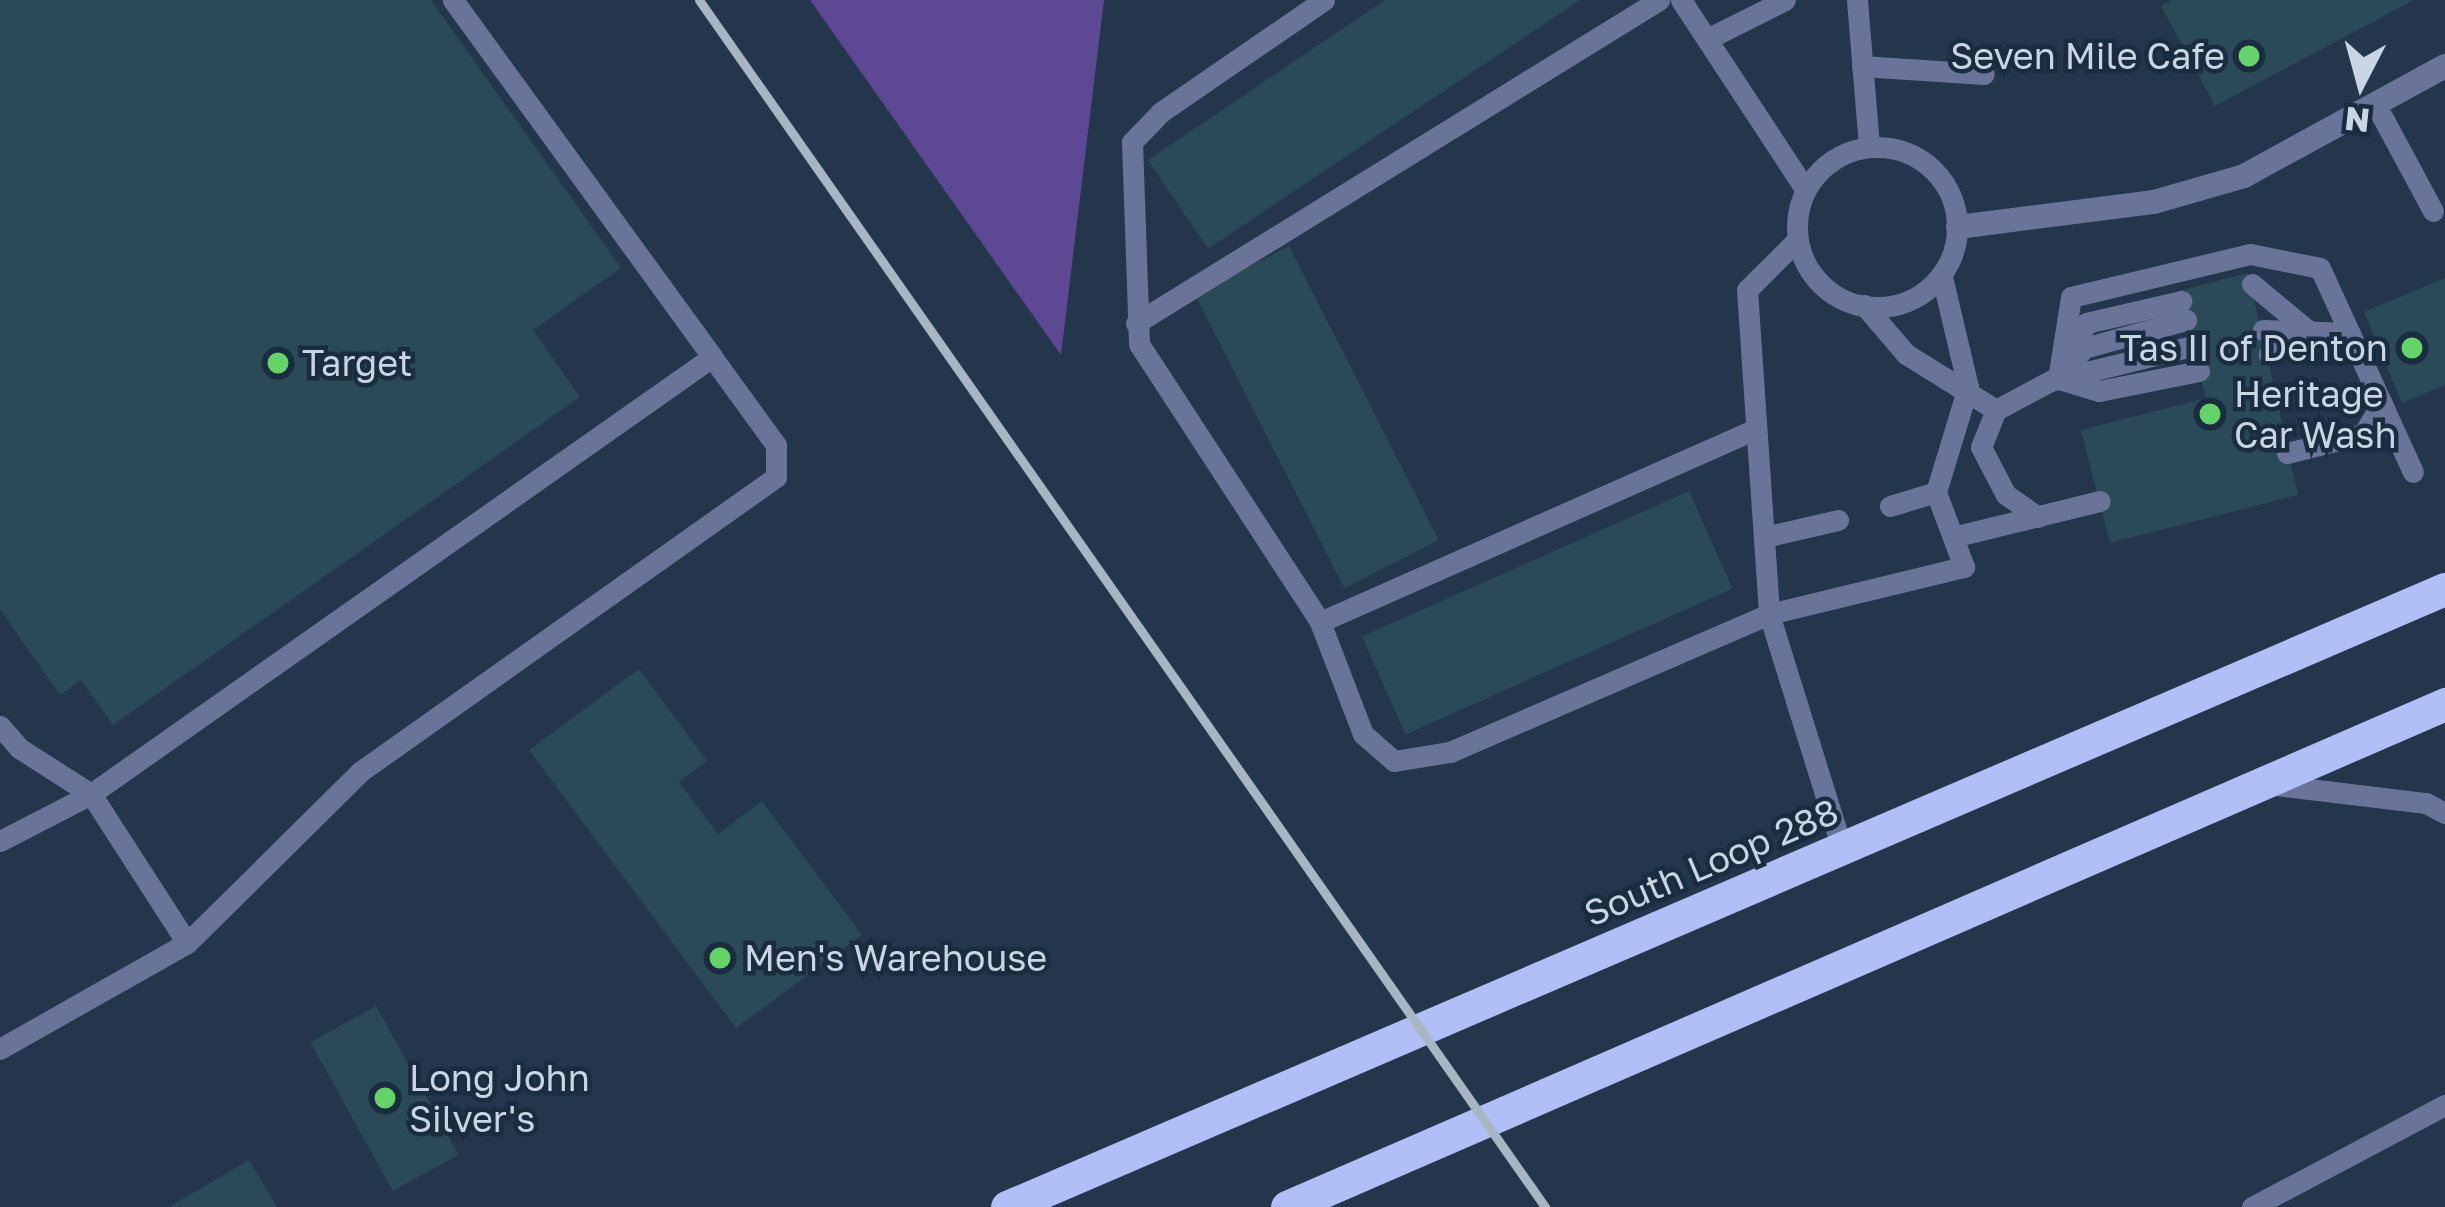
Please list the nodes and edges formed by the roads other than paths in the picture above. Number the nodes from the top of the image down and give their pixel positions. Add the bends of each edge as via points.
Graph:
1 (453, 0) edge
2 (1324, 0) edge
3 (1659, 0) edge
4 (1681, 0) edge
5 (1785, 0) edge
6 (1858, 0) edge
7 (1707, 39) junction
8 (1862, 66) junction
9 (2445, 66) edge
10 (1984, 74) dead end
11 (2377, 107) junction
12 (1869, 147) junction
13 (1805, 189) junction
14 (2433, 211) dead end
15 (1958, 227) junction
16 (1796, 241) junction
17 (1942, 277) junction
18 (2254, 292) dead end
19 (1864, 305) junction
20 (2183, 311) dead end
21 (1136, 322) junction
22 (2306, 329) junction
23 (2264, 330) dead end
24 (2350, 333) junction
25 (2192, 346) dead end
26 (2269, 354) dead end
27 (712, 357) junction
28 (2199, 371) dead end
29 (2058, 379) junction
30 (1969, 387) junction
31 (2382, 404) junction
32 (1996, 410) junction
33 (1756, 429) junction
34 (2287, 453) dead end
35 (2413, 472) dead end
36 (1936, 492) junction
37 (2100, 501) dead end
38 (1890, 506) dead end
39 (2038, 517) junction
40 (1838, 520) dead end
41 (1765, 537) junction
42 (1953, 537) junction
43 (2445, 589) edge
44 (1769, 614) junction
45 (1320, 622) junction
46 (2445, 704) edge
47 (0, 726) edge
48 (2262, 784) junction
49 (92, 794) junction
50 (2445, 813) edge
51 (0, 841) edge
52 (1842, 848) junction
53 (187, 943) junction
54 (0, 1049) edge
55 (2445, 1105) edge
56 (2268, 1203) edge
57 (1007, 1207) edge
58 (1287, 1207) edge

1 - 27 lane
2 - 21 lane via 1161,112 1132,142
3 - 21 lane
4 - 7 lane
5 - 7 lane
6 - 8 lane
7 - 13 lane
8 - 10 lane
8 - 12 lane
9 - 11 street
11 - 14 lane
11 - 15 street via 2244,176 2154,202
12 - 13 lane via 1833,160
12 - 15 lane via 1896,149 1941,178
13 - 16 lane
15 - 17 lane
16 - 19 lane via 1821,288
16 - 33 lane via 1747,290
17 - 19 lane via 1897,306
17 - 30 lane
18 - 22 lane
19 - 30 lane via 1906,354
20 - 29 lane via 2084,348
21 - 45 lane via 1139,344
22 - 23 lane
22 - 24 lane
22 - 26 lane
24 - 29 lane via 2320,268 2250,254 2071,297
24 - 31 lane
25 - 29 lane
27 - 49 lane
27 - 53 lane via 776,445 776,477 361,771
28 - 29 lane via 2099,392
29 - 32 lane
30 - 32 lane
30 - 36 lane
31 - 34 lane via 2363,434
31 - 35 lane
32 - 39 lane via 1981,447 2006,495
33 - 41 lane
33 - 45 lane
36 - 38 lane
36 - 42 lane
37 - 39 lane
39 - 42 lane
40 - 41 lane
41 - 44 lane
42 - 44 lane via 1964,567
43 - 52 highway, South Loop 288
44 - 45 lane via 1450,752 1394,761 1363,734
44 - 52 lane
46 - 48 highway
47 - 49 lane via 19,748
48 - 50 lane via 2426,803
48 - 58 highway
49 - 51 lane
49 - 53 lane
52 - 57 highway, South Loop 288
53 - 54 lane
55 - 56 lane

